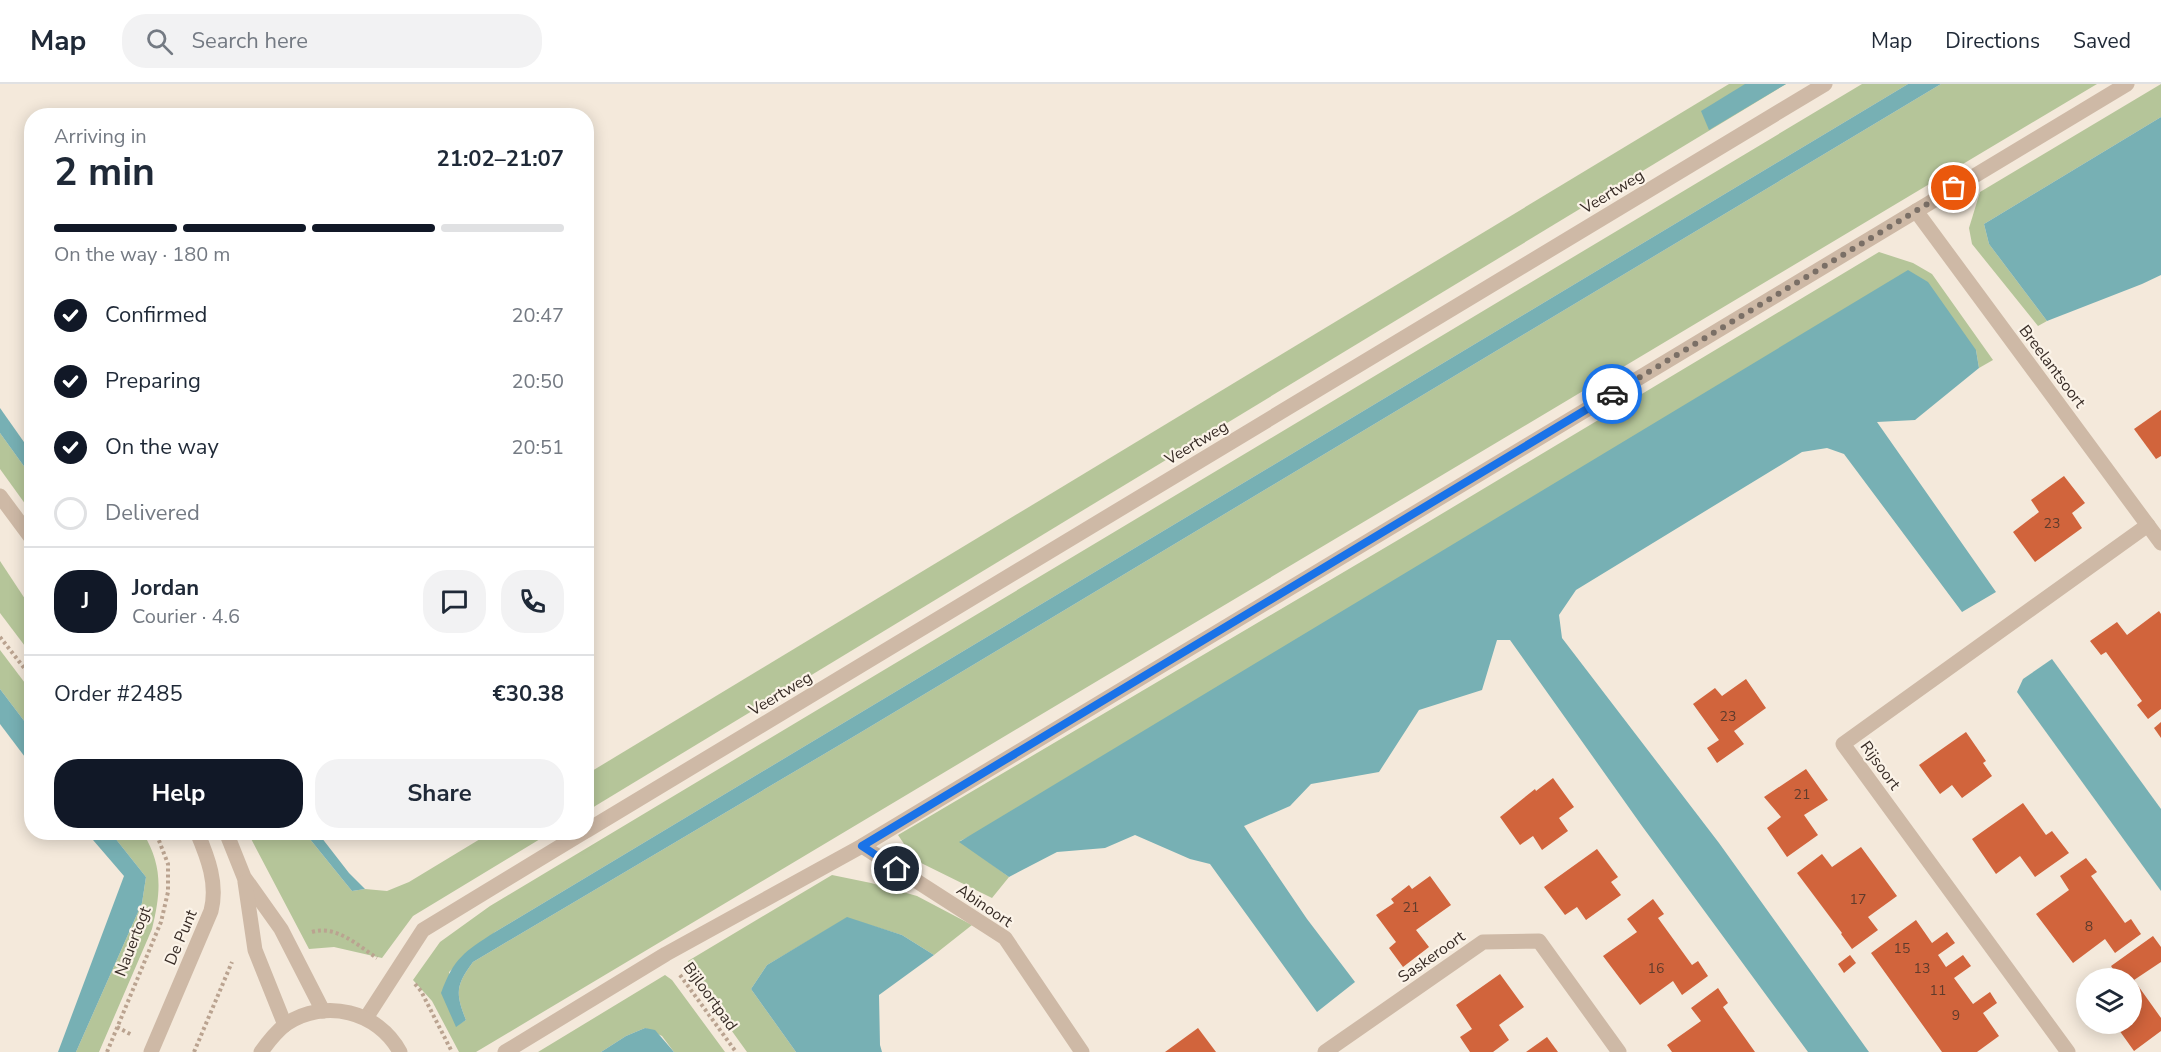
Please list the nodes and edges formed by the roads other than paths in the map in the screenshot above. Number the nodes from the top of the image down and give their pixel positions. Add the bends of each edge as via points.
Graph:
1 (1824, 84) edge
2 (2127, 84) edge
3 (1916, 211) junction
4 (0, 496) edge
5 (2148, 525) junction
6 (24, 528) edge
7 (2161, 543) edge
8 (594, 827) edge
9 (200, 840) edge
10 (229, 840) edge
11 (572, 840) edge
12 (862, 846) junction
13 (244, 877) junction
14 (323, 1011) junction
15 (366, 1018) junction
16 (285, 1025) junction
17 (152, 1052) edge
18 (261, 1052) edge
19 (400, 1052) edge
20 (505, 1052) edge
21 (1082, 1052) edge
22 (1325, 1052) edge
23 (1619, 1052) edge
24 (2068, 1052) edge

1 - 8 street, Veertweg
2 - 3 street
3 - 5 street, Breelantsoort
3 - 12 street
4 - 6 street
5 - 7 street, Breelantsoort
5 - 24 street, Rijsoort via 1843,744
9 - 17 street, De Punt via 215,896
10 - 13 street
11 - 15 street, Veertweg via 423,930
12 - 20 street via 666,954
12 - 21 street, Abinoort via 1005,938
13 - 14 street via 281,929
13 - 16 street via 255,950
14 - 15 street
14 - 16 street
15 - 19 street
16 - 18 street
22 - 23 street, Saskeroort via 1483,942 1539,941

